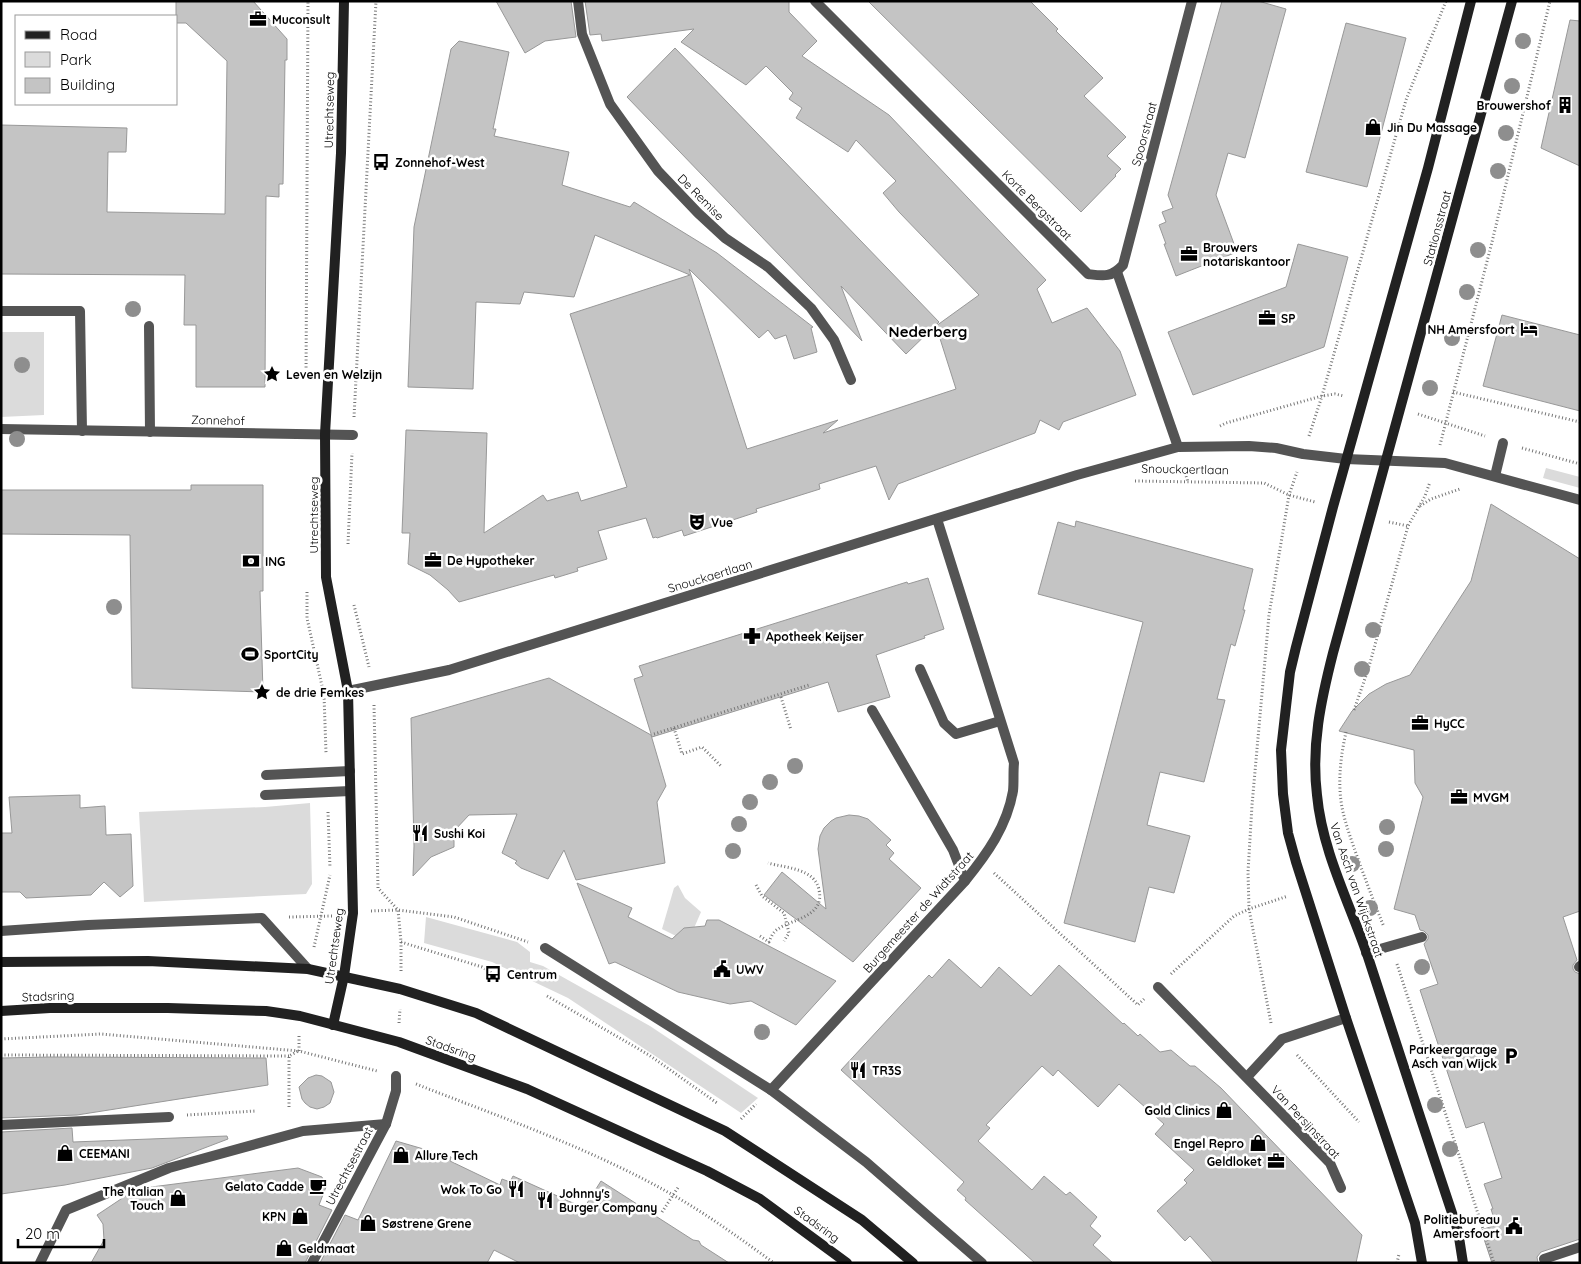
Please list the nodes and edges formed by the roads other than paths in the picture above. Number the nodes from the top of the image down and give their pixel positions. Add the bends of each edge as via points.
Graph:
1 (344, 1) edge
2 (578, 1) edge
3 (815, 1) edge
4 (1192, 1) edge
5 (1470, 1) edge
6 (1512, 1) edge
7 (1117, 272) junction
8 (1, 311) edge
9 (150, 326) dead end
10 (851, 380) dead end
11 (1, 429) edge
12 (82, 431) junction
13 (150, 432) junction
14 (326, 434) junction
15 (353, 435) road end
16 (1503, 442) dead end
17 (1178, 447) junction
18 (1346, 459) junction
19 (1385, 460) junction
20 (1495, 476) junction
21 (1580, 500) edge
22 (937, 519) junction
23 (920, 669) dead end
24 (348, 691) junction
25 (872, 710) dead end
26 (1000, 721) junction
27 (350, 771) junction
28 (266, 775) dead end
29 (350, 791) junction
30 (265, 795) dead end
31 (965, 881) junction
32 (1, 931) edge
33 (1422, 937) dead end
34 (545, 948) road end
35 (1366, 953) junction
36 (1, 962) edge
37 (308, 969) junction
38 (344, 976) junction
39 (1158, 987) road end
40 (1, 1011) edge
41 (1346, 1018) junction
42 (333, 1025) junction
43 (396, 1076) road end
44 (1247, 1077) junction
45 (771, 1090) junction
46 (169, 1116) road end
47 (386, 1124) junction
48 (1, 1125) edge
49 (1342, 1188) dead end
50 (1580, 1247) edge
51 (1544, 1259) dead end
52 (40, 1263) edge
53 (312, 1263) edge
54 (847, 1263) edge
55 (913, 1263) edge
56 (982, 1263) edge
57 (1422, 1263) edge
58 (1463, 1263) edge

1 - 14 main road, Utrechtseweg
2 - 10 street, De Remise via 582,34 610,104 631,134 658,171 698,213 726,238 768,267 812,308 834,340
3 - 7 street, Korte Bergstraat via 1088,274 1104,276
4 - 7 street, Spoorstraat via 1123,265
5 - 18 main road, Stationsstraat via 1428,168
6 - 19 main road, Stationsstraat
7 - 17 street
8 - 12 street via 80,311
9 - 13 street
11 - 12 street, Zonnehof
12 - 13 street, Zonnehof
13 - 14 street, Zonnehof
14 - 15 street, Zonnehof
14 - 24 main road, Utrechtseweg via 326,578
16 - 20 street
17 - 18 street, Snouckaertlaan via 1249,446
17 - 22 street, Snouckaertlaan
18 - 19 street
18 - 41 main road via 1290,672 1281,750 1288,833
19 - 20 street via 1445,463
19 - 35 main road, Van Asch van Wijckstraat via 1333,653 1316,733 1319,812 1339,880
20 - 21 street
22 - 24 street, Snouckaertlaan via 448,670
22 - 26 street, Burgemeester de Widtstraat
23 - 26 street via 944,723 956,734
24 - 27 main road, Utrechtseweg
25 - 31 street via 953,850
26 - 31 street, Burgemeester de Widtstraat via 1014,764 1013,791 997,838
27 - 28 street
27 - 29 main road, Utrechtseweg
29 - 30 street
29 - 38 main road, Utrechtseweg via 353,913
31 - 45 street, Burgemeester de Widtstraat
32 - 37 street via 262,918
33 - 35 street
34 - 45 street
35 - 58 main road, Van Asch van Wijckstraat via 1458,1231
36 - 37 main road via 148,961
37 - 38 main road
38 - 42 main road, Utrechtseweg
38 - 55 main road via 400,989 476,1013 724,1132 862,1220
39 - 44 street, Van Persijnstraat
40 - 42 main road, Stadsring via 50,1008 266,1011
41 - 44 street via 1282,1040
41 - 57 main road via 1415,1223
42 - 54 main road, Stadsring via 399,1042 527,1089 707,1171 760,1199
43 - 47 street, Utrechtsestraat via 396,1091
44 - 49 street, Van Persijnstraat via 1330,1163
45 - 56 street via 866,1162
46 - 48 street
47 - 52 street via 303,1131 168,1168 66,1210
47 - 53 street, Utrechtsestraat
50 - 51 street

